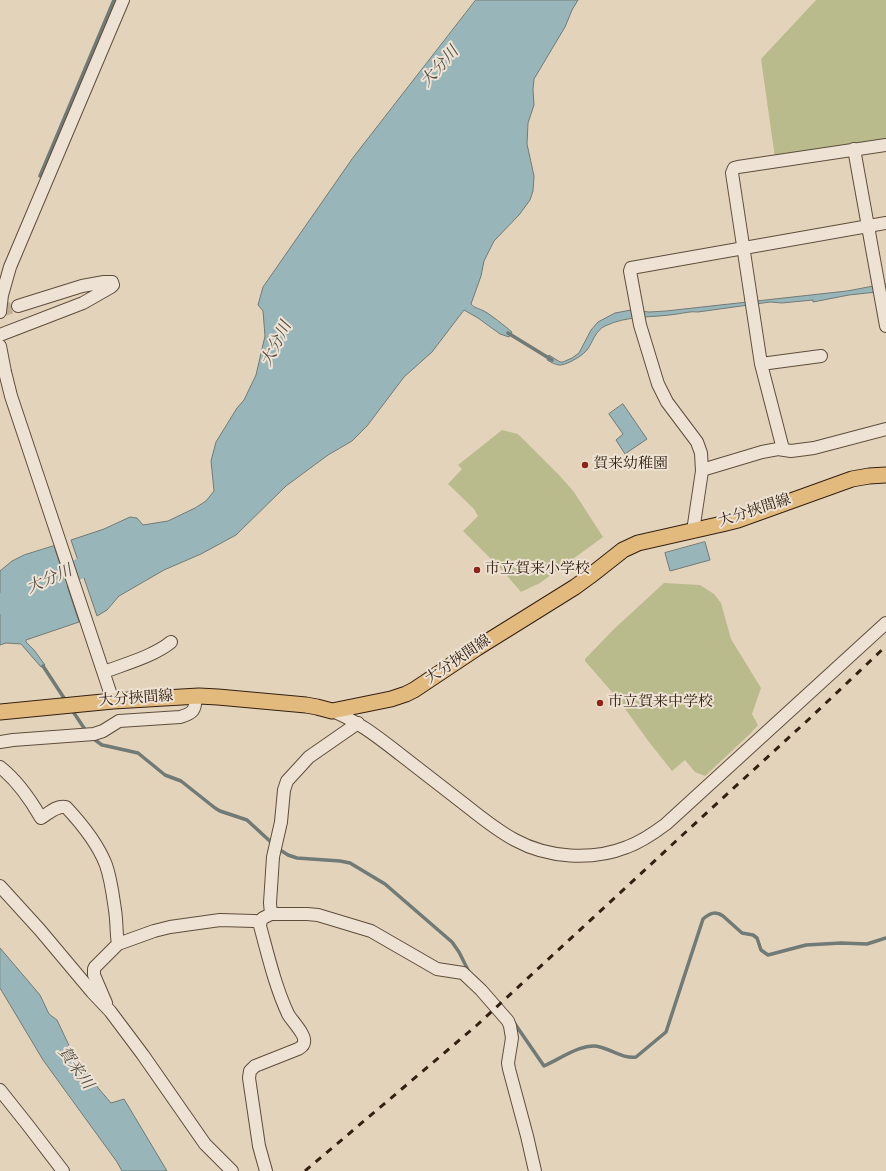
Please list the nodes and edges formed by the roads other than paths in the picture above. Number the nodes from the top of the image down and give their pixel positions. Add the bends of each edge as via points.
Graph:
1 (123, 0) edge
2 (886, 145) edge
3 (854, 149) junction
4 (886, 223) edge
5 (868, 226) junction
6 (744, 248) junction
7 (18, 306) tunnel mouth
8 (0, 312) edge
9 (886, 326) edge
10 (0, 335) edge
11 (0, 346) edge
12 (821, 356) dead end
13 (761, 364) junction
14 (886, 429) edge
15 (782, 450) junction
16 (702, 470) junction
17 (886, 475) edge
18 (693, 531) junction
19 (886, 623) edge
20 (171, 642) dead end
21 (103, 669) junction
22 (196, 696) junction
23 (113, 701) junction
24 (332, 711) junction
25 (0, 712) edge
26 (358, 723) junction
27 (0, 742) edge
28 (0, 767) edge
29 (0, 886) edge
30 (271, 914) junction
31 (260, 922) junction
32 (118, 944) junction
33 (110, 1012) junction
34 (0, 1091) edge
35 (63, 1171) edge
36 (232, 1171) edge
37 (266, 1171) edge
38 (535, 1171) edge

1 - 8 street via 10,267
2 - 3 street
3 - 5 street
3 - 6 street via 734,168 732,175
4 - 5 street
5 - 6 street
5 - 9 street
6 - 13 street
6 - 16 street via 630,270 640,325 658,384 667,402 697,442 701,453
7 - 10 street via 96,283 112,282 113,285 83,303
11 - 21 street via 11,396
12 - 13 street
13 - 15 street
14 - 15 street via 814,448
15 - 16 street via 762,452
16 - 18 street
17 - 18 main road, 大分挾間線 via 852,479 738,520
18 - 24 main road, 大分挾間線 via 638,543 623,550 574,587 406,694
19 - 26 street via 670,821 636,843 610,852 585,856 564,855 516,840 487,822
20 - 21 street via 150,654
21 - 23 street
22 - 23 main road, 大分挾間線
22 - 24 main road, 大分挾間線 via 306,705
22 - 27 street via 194,710 180,717 120,721 94,734
23 - 25 main road, 大分挾間線
24 - 26 street
26 - 30 street via 312,755 287,781 274,850
28 - 32 street via 19,784 41,818 64,806 85,830 108,872 116,913
29 - 33 street
30 - 31 street
30 - 38 street via 318,915 371,931 437,969 463,973 475,984 508,1021 511,1029 509,1069
31 - 32 street via 220,920 170,927
31 - 37 street via 277,986 290,1017 304,1036 305,1042 298,1049 255,1066 250,1071 259,1146
32 - 33 street via 94,969
33 - 36 street via 144,1055 205,1144
34 - 35 street

